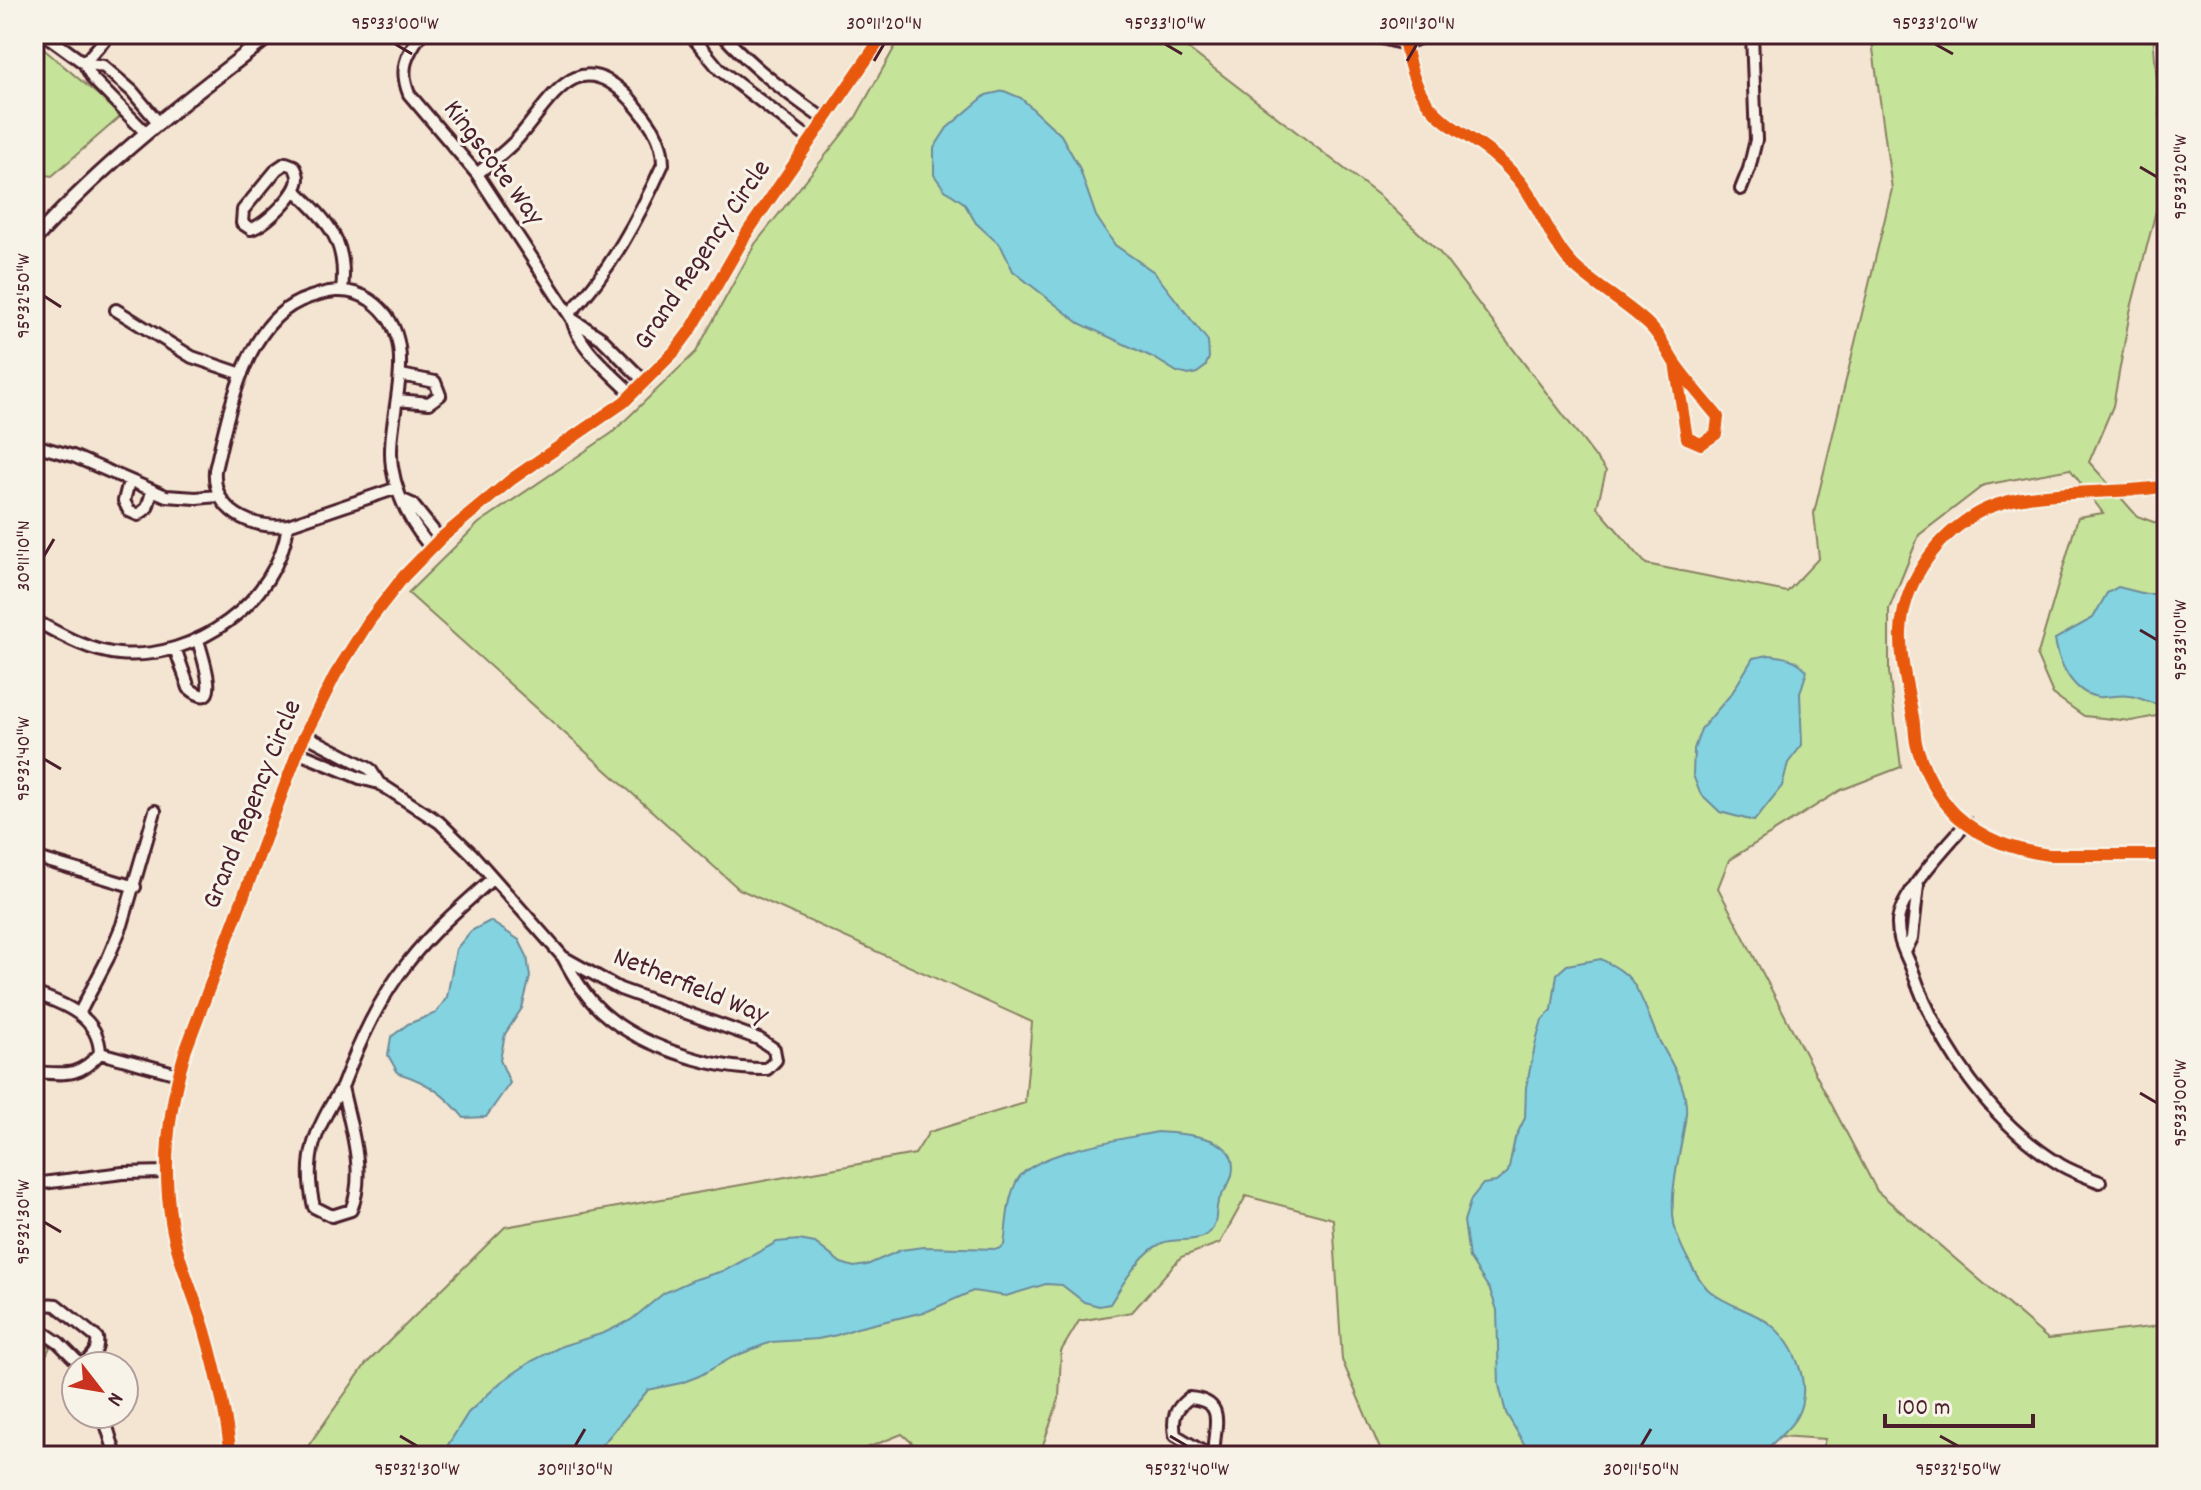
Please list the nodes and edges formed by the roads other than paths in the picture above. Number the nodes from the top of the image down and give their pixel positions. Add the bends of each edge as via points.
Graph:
1 (44, 34) edge
2 (110, 34) edge
3 (272, 34) edge
4 (421, 34) edge
5 (690, 34) edge
6 (722, 34) edge
7 (884, 34) edge
8 (1367, 34) edge
9 (1428, 34) edge
10 (1752, 34) edge
11 (1405, 44) junction
12 (84, 63) junction
13 (825, 120) junction
14 (158, 122) junction
15 (145, 132) junction
16 (811, 140) junction
17 (477, 174) junction
18 (1741, 189) dead end
19 (295, 190) junction
20 (34, 240) edge
21 (342, 290) junction
22 (116, 310) dead end
23 (570, 316) junction
24 (1675, 363) junction
25 (242, 374) junction
26 (401, 375) junction
27 (645, 382) junction
28 (632, 394) junction
29 (398, 400) junction
30 (34, 445) edge
31 (129, 481) junction
32 (2167, 486) edge
33 (397, 488) junction
34 (152, 492) junction
35 (218, 496) junction
36 (403, 500) junction
37 (288, 525) junction
38 (440, 539) junction
39 (431, 548) junction
40 (34, 620) edge
41 (198, 640) junction
42 (175, 648) junction
43 (305, 735) junction
44 (297, 752) junction
45 (379, 783) junction
46 (155, 811) dead end
47 (1967, 823) junction
48 (2167, 855) edge
49 (34, 857) edge
50 (493, 878) junction
51 (135, 887) junction
52 (563, 957) junction
53 (34, 993) edge
54 (79, 1014) junction
55 (100, 1053) junction
56 (34, 1072) edge
57 (178, 1074) junction
58 (342, 1087) junction
59 (166, 1172) junction
60 (2100, 1182) dead end
61 (34, 1184) edge
62 (34, 1318) edge
63 (34, 1326) edge
64 (66, 1350) edge
65 (97, 1350) edge
66 (108, 1430) edge
67 (116, 1456) edge
68 (231, 1456) edge
69 (1212, 1456) edge

1 - 12 street
2 - 12 street
3 - 14 street
4 - 17 street, Kingscote Way via 405,58 403,78 409,94
5 - 16 street via 720,70
6 - 13 street via 780,88
7 - 13 street, Grand Regency Circle
8 - 11 street
9 - 11 street
10 - 18 street via 1756,140
11 - 24 street via 1413,80 1426,103 1517,178 1573,265 1648,324
12 - 14 street via 103,66
12 - 15 street
13 - 16 street, Grand Regency Circle
14 - 15 street
15 - 20 street
16 - 27 street, Grand Regency Circle via 748,231 692,328
17 - 23 street, Kingscote Way
17 - 23 street via 518,138 555,92 579,75 595,74 619,88 652,126 663,149 663,164 602,274
19 - 19 street via 261,226 251,229 242,223 243,210 286,163 299,176
19 - 21 street via 339,243
21 - 25 street via 312,296 281,313 260,337
21 - 26 street via 366,297 388,318
22 - 25 street via 192,357
23 - 27 street, Kingscote Way
23 - 28 street, Kingscote Way via 583,343
24 - 24 street via 1687,438 1701,444 1716,434 1718,417
25 - 35 street via 215,470
26 - 29 street
26 - 29 street via 435,382 440,395 429,403
27 - 28 street, Grand Regency Circle
28 - 38 street, Grand Regency Circle via 512,479
29 - 33 street via 390,451
30 - 31 street
31 - 34 street
31 - 34 street via 124,501 129,511 138,515 147,508
32 - 47 street via 2024,497 1998,504 1950,532 1919,572 1901,632 1916,744 1936,788
33 - 36 street
33 - 37 street
34 - 35 street via 183,499
35 - 37 street via 247,521
36 - 38 street
36 - 39 street via 411,522
37 - 41 street via 281,554 255,594
38 - 39 street, Grand Regency Circle
39 - 43 street, Grand Regency Circle via 352,646
40 - 42 street via 105,652
41 - 42 street
41 - 42 street via 210,682 201,694 189,688
43 - 44 street, Grand Regency Circle
43 - 45 street, Netherfield Way via 370,769
44 - 45 street, Netherfield Way
44 - 57 street, Grand Regency Circle
45 - 50 street, Netherfield Way via 439,822
46 - 51 street
47 - 48 street via 1998,843 2040,854
47 - 60 street via 1918,885 1912,938 1905,952 1946,1043 1984,1097 2061,1165
49 - 51 street
50 - 52 street, Netherfield Way
50 - 58 street via 408,962 366,1031
51 - 54 street via 115,943
52 - 52 street, Netherfield Way via 620,989 759,1039 774,1049 776,1060 767,1069 752,1069 703,1059 638,1036 596,1006
53 - 54 street
54 - 55 street via 100,1038
55 - 56 street via 87,1068
55 - 57 street
57 - 59 street, Grand Regency Circle
58 - 58 street via 320,1124 310,1157 308,1183 314,1207 332,1216 351,1210 357,1196
59 - 61 street
59 - 68 street, Grand Regency Circle via 171,1223 224,1400
62 - 65 street via 41,1307 56,1305 97,1338
63 - 64 street
66 - 67 street
69 - 69 street via 1217,1415 1209,1404 1189,1398 1172,1420 1175,1435

